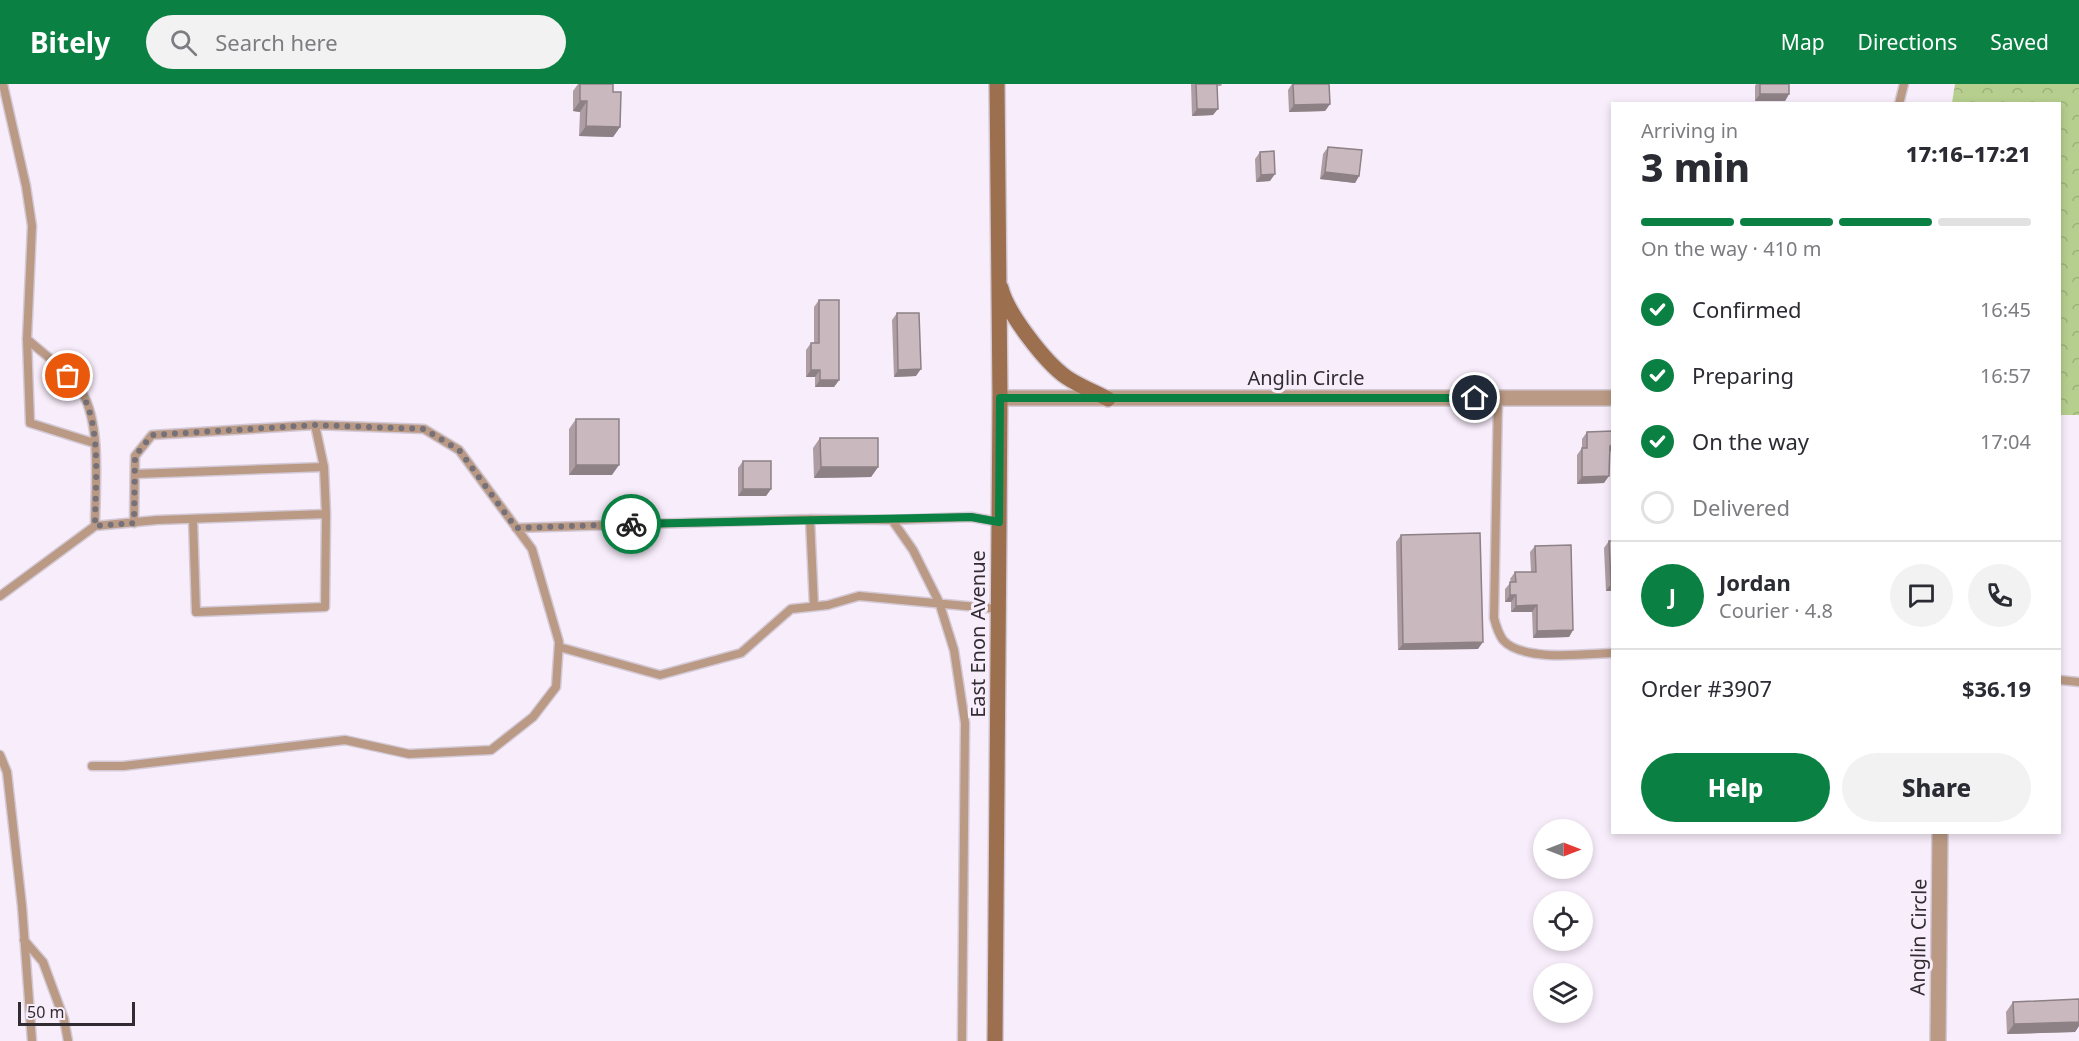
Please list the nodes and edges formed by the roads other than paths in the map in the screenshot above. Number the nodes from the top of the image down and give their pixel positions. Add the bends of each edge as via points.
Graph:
1 (3, 84) edge
2 (997, 84) edge
3 (1904, 84) edge
4 (1900, 102) edge
5 (997, 269) junction
6 (27, 339) junction
7 (1000, 398) junction
8 (1498, 398) junction
9 (1611, 398) edge
10 (1108, 399) junction
11 (315, 425) junction
12 (94, 443) junction
13 (324, 466) junction
14 (135, 474) junction
15 (326, 514) junction
16 (193, 519) junction
17 (810, 519) junction
18 (892, 520) junction
19 (999, 522) junction
20 (134, 523) junction
21 (95, 526) junction
22 (516, 528) junction
23 (0, 596) edge
24 (939, 602) junction
25 (814, 606) junction
26 (998, 609) junction
27 (559, 647) junction
28 (1611, 654) edge
29 (2061, 680) edge
30 (2079, 682) edge
31 (0, 755) edge
32 (92, 766) dead end
33 (1941, 834) edge
34 (24, 940) junction
35 (32, 1041) edge
36 (68, 1041) edge
37 (962, 1041) edge
38 (995, 1041) edge
39 (1938, 1041) edge

1 - 6 lane via 32,226
2 - 5 street, East Enon Avenue
3 - 4 lane
5 - 7 street, East Enon Avenue
5 - 10 street via 1003,298 1046,358 1067,378
6 - 12 lane via 78,385 91,409
6 - 12 lane via 30,423
7 - 10 street, Anglin Circle
7 - 19 street, East Enon Avenue
8 - 9 street, Anglin Circle
8 - 10 street, Anglin Circle
8 - 28 lane via 1494,618 1498,630 1513,647 1529,653
11 - 13 lane
11 - 14 lane via 152,435 135,456
11 - 22 lane via 424,429 459,450
12 - 21 lane
13 - 14 lane
13 - 15 lane
14 - 20 lane
15 - 16 lane
15 - 16 lane via 325,607 196,612
16 - 20 lane
17 - 18 lane
17 - 22 lane
17 - 25 lane
18 - 19 lane via 971,517
18 - 24 lane via 913,550
19 - 26 street, East Enon Avenue
20 - 21 lane
21 - 23 lane
22 - 27 lane via 532,549
24 - 25 lane via 859,596
24 - 26 lane
24 - 37 lane via 954,650 964,723
25 - 27 lane via 791,609 741,653 660,675
26 - 38 street, East Enon Avenue
27 - 32 lane via 556,687 532,717 491,750 409,754 345,740 123,766
29 - 30 lane
31 - 34 lane via 7,772
33 - 39 street, Anglin Circle
34 - 35 lane
34 - 36 lane via 43,962

